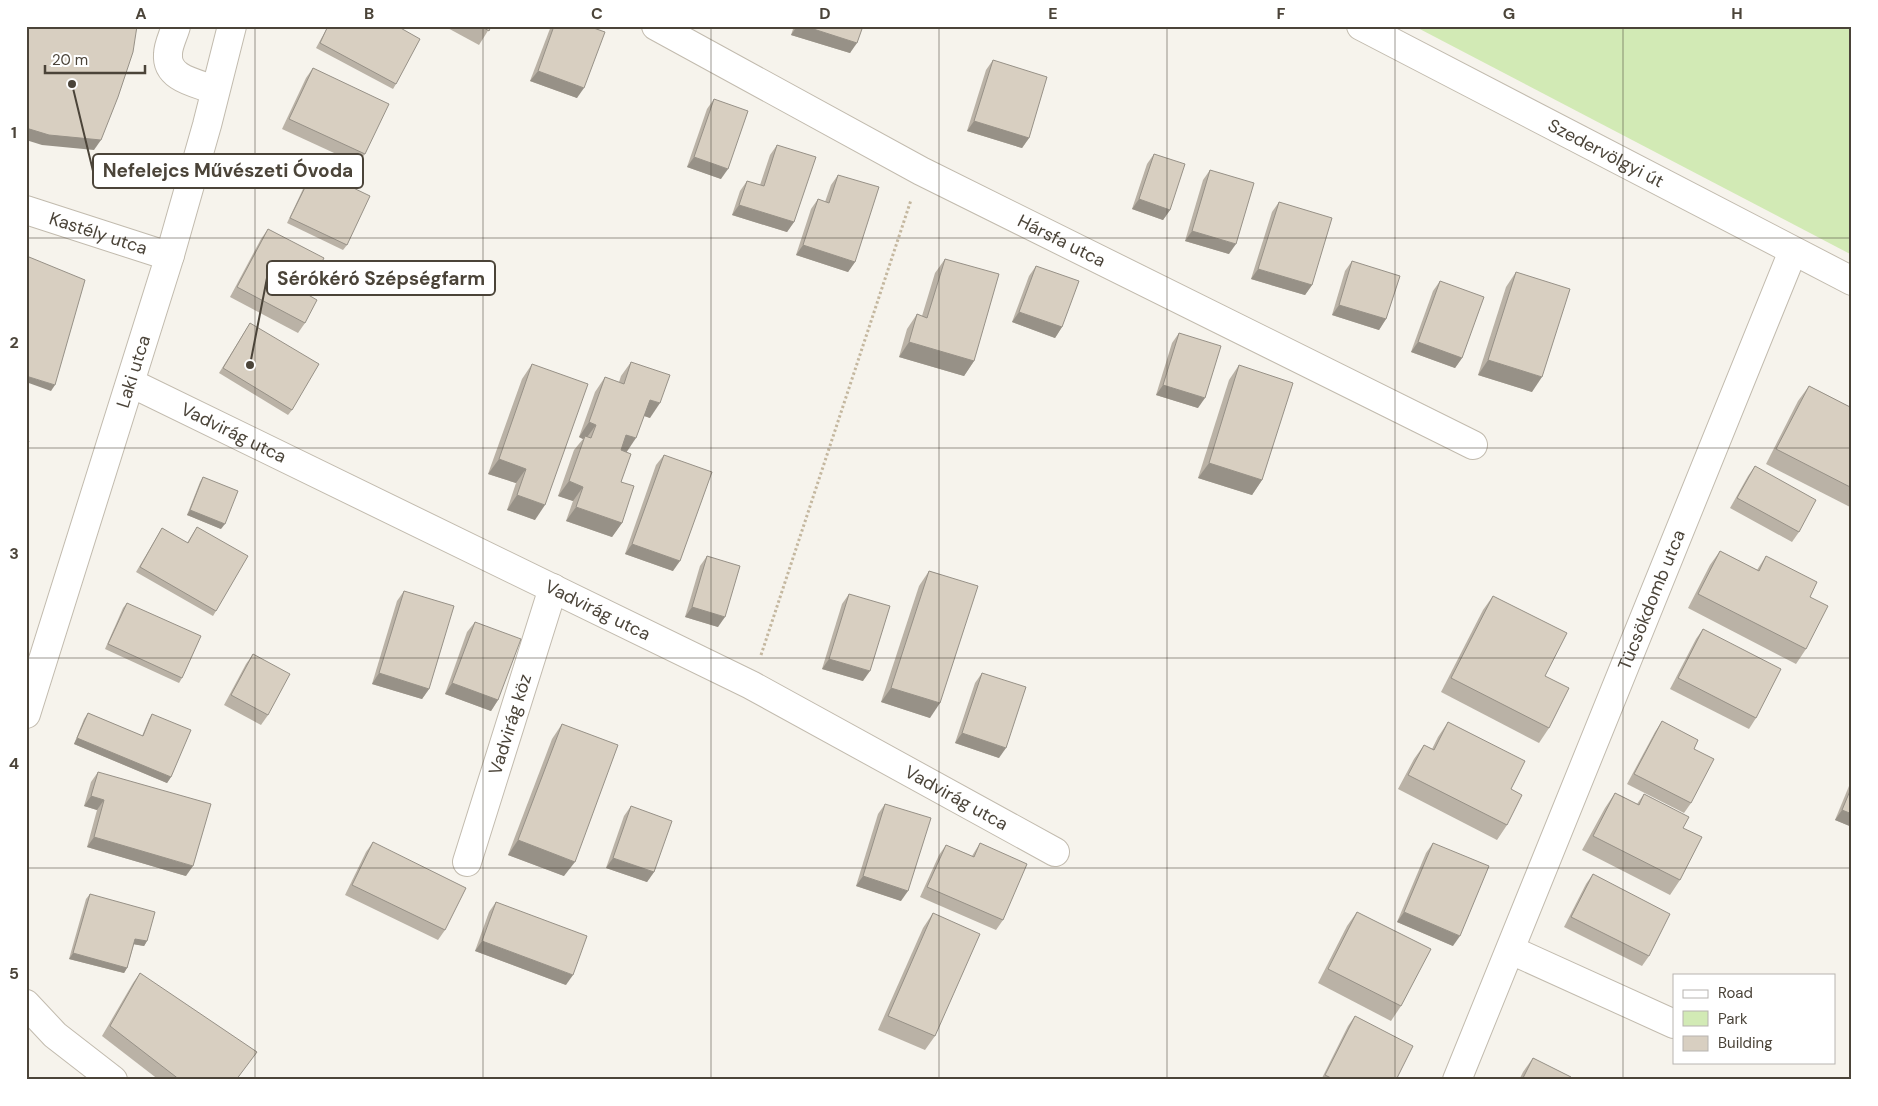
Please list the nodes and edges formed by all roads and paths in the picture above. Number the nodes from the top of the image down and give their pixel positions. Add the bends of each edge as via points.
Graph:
1 (176, 26) edge
2 (232, 26) edge
3 (656, 26) edge
4 (1361, 26) edge
5 (215, 90) junction
6 (921, 171) junction
7 (26, 210) edge
8 (1793, 252) junction
9 (170, 255) junction
10 (1852, 281) edge
11 (131, 383) junction
12 (1473, 444) dead end
13 (553, 588) junction
14 (31, 676) edge
15 (751, 685) junction
16 (26, 714) edge
17 (1055, 852) dead end
18 (468, 862) dead end
19 (1511, 950) junction
20 (26, 1004) edge
21 (1673, 1024) edge
22 (113, 1080) edge
23 (1457, 1080) edge

1 - 5 street via 168,53 170,65 179,77
2 - 5 street, Laki utca
3 - 6 street, Hársfa utca
4 - 8 street, Szedervölgyi út
5 - 9 street, Laki utca
6 - 12 street, Hársfa utca
6 - 15 path
7 - 9 street, Kastély utca
8 - 10 street, Szedervölgyi út
8 - 19 street, Tücsökdomb utca
9 - 11 street, Laki utca
11 - 13 street, Vadvirág utca
11 - 14 street, Laki utca
13 - 15 street, Vadvirág utca
13 - 18 street, Vadvirág köz
14 - 16 street, Laki utca
15 - 17 street, Vadvirág utca
19 - 21 street
19 - 23 street, Tücsökdomb utca
20 - 22 street via 55,1035

